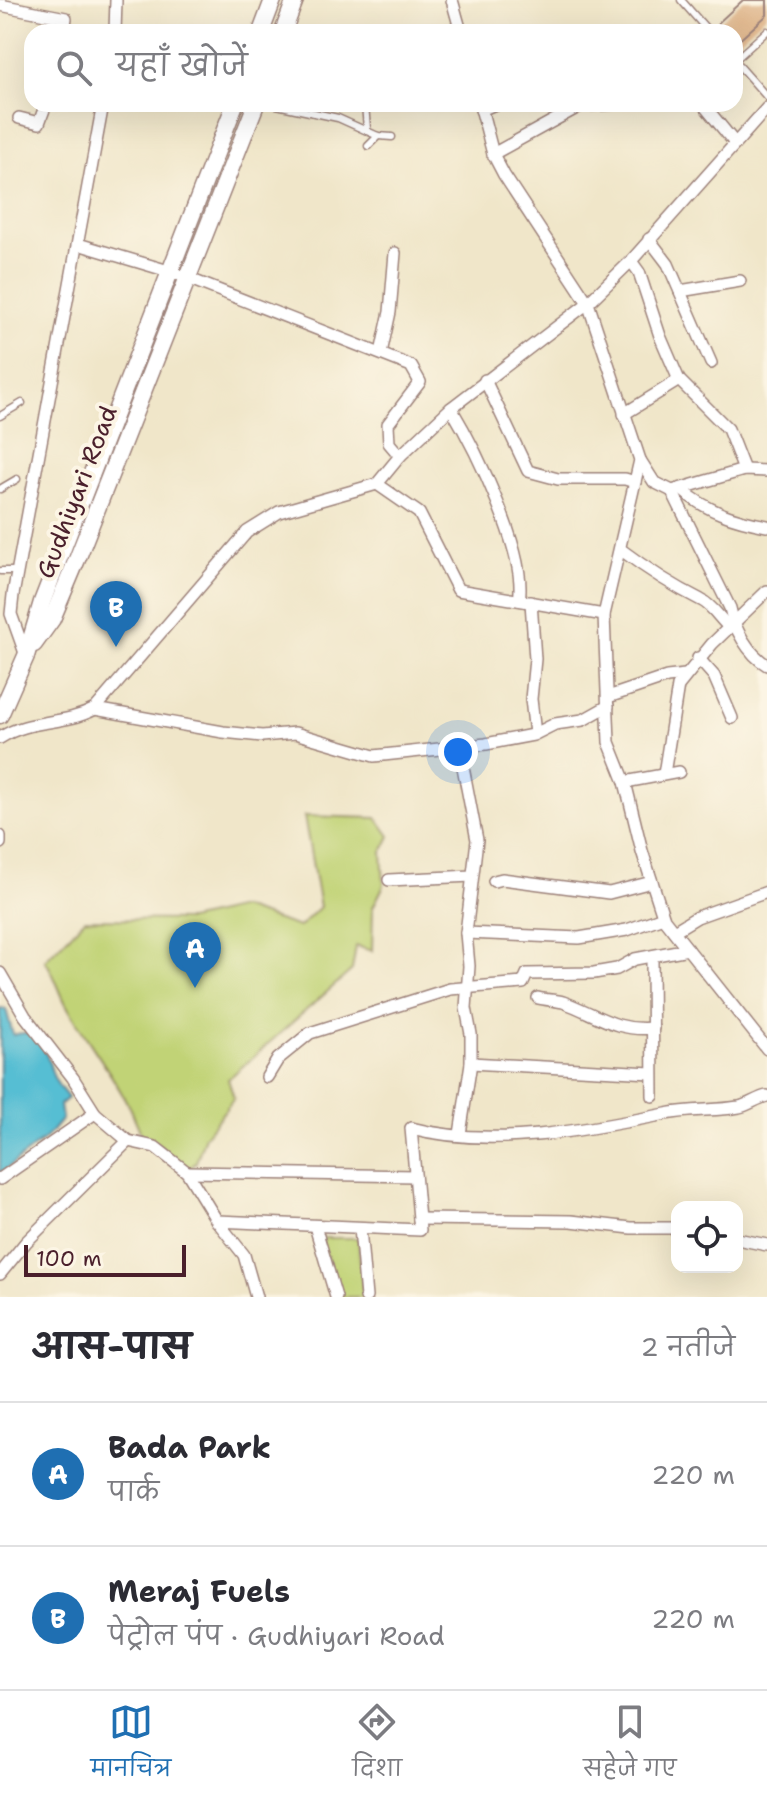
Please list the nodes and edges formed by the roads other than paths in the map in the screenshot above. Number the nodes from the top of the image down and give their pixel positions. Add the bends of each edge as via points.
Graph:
1 (116, 0) edge
2 (273, 0) edge
3 (295, 0) edge
4 (452, 0) edge
5 (681, 0) edge
6 (0, 5) edge
7 (65, 24) edge
8 (115, 24) edge
9 (264, 24) edge
10 (286, 24) edge
11 (459, 24) edge
12 (702, 24) edge
13 (767, 31) edge
14 (743, 53) edge
15 (743, 69) edge
16 (767, 97) edge
17 (767, 108) edge
18 (43, 112) edge
19 (102, 112) edge
20 (232, 112) edge
21 (252, 112) edge
22 (310, 112) edge
23 (366, 112) edge
24 (482, 112) edge
25 (569, 112) edge
26 (710, 112) edge
27 (19, 118) dead end
28 (367, 129) junction
29 (378, 136) junction
30 (392, 137) dead end
31 (734, 142) junction
32 (368, 146) dead end
33 (493, 154) junction
34 (649, 239) junction
35 (78, 244) junction
36 (395, 253) dead end
37 (631, 261) junction
38 (180, 274) junction
39 (740, 281) dead end
40 (680, 291) junction
41 (588, 303) junction
42 (381, 353) junction
43 (711, 363) dead end
44 (485, 380) junction
45 (679, 380) junction
46 (22, 403) dead end
47 (451, 408) junction
48 (624, 414) junction
49 (0, 416) edge
50 (400, 456) junction
51 (640, 460) junction
52 (744, 470) junction
53 (767, 471) edge
54 (17, 479) dead end
55 (635, 482) junction
56 (377, 484) junction
57 (0, 489) edge
58 (676, 490) junction
59 (767, 526) edge
60 (620, 549) junction
61 (0, 571) edge
62 (18, 571) junction
63 (767, 591) edge
64 (525, 601) junction
65 (604, 615) junction
66 (731, 625) junction
67 (26, 656) junction
68 (698, 658) junction
69 (767, 665) edge
70 (685, 675) junction
71 (608, 702) junction
72 (95, 709) junction
73 (0, 715) edge
74 (732, 718) dead end
75 (535, 734) junction
76 (0, 738) edge
77 (459, 746) junction
78 (679, 772) dead end
79 (664, 774) junction
80 (625, 782) junction
81 (0, 836) edge
82 (0, 843) edge
83 (472, 876) junction
84 (389, 880) dead end
85 (494, 881) dead end
86 (652, 882) junction
87 (767, 892) edge
88 (663, 917) junction
89 (674, 931) junction
90 (466, 933) junction
91 (688, 949) junction
92 (652, 959) junction
93 (0, 973) edge
94 (466, 988) junction
95 (538, 998) dead end
96 (653, 1028) junction
97 (767, 1049) edge
98 (471, 1063) junction
99 (651, 1073) junction
100 (267, 1077) dead end
101 (653, 1096) dead end
102 (767, 1096) edge
103 (95, 1113) junction
104 (460, 1134) junction
105 (128, 1141) junction
106 (187, 1172) junction
107 (415, 1176) junction
108 (0, 1179) edge
109 (419, 1219) junction
110 (217, 1221) junction
111 (315, 1226) junction
112 (360, 1228) junction
113 (671, 1228) edge
114 (743, 1240) edge
115 (767, 1245) edge
116 (0, 1274) edge
117 (256, 1297) edge
118 (336, 1297) edge
119 (366, 1297) edge

1 - 8 street
2 - 9 street
3 - 10 street
4 - 11 street
5 - 12 lane
6 - 7 street via 66,18
13 - 14 lane
15 - 16 lane
17 - 31 street
18 - 27 street via 39,123
19 - 35 street
20 - 38 street, Gudhiyari Road
21 - 38 street, Gudhiyari Road
22 - 28 lane
23 - 28 lane
24 - 33 street
25 - 33 street
26 - 31 street
28 - 29 lane
29 - 30 lane
29 - 32 lane
31 - 34 street
33 - 41 street via 520,204
34 - 37 street
34 - 40 street
35 - 38 street
35 - 62 street
36 - 42 street
37 - 41 street
37 - 45 street
38 - 42 street
38 - 67 street, Gudhiyari Road via 42,602
39 - 40 street
40 - 43 street
41 - 44 street
41 - 48 street
42 - 50 street via 411,366 420,382 388,424 389,443
44 - 47 street
44 - 55 street via 528,471 558,479
45 - 48 street
45 - 52 street via 728,429
46 - 49 lane
47 - 50 street
47 - 64 street via 472,443 515,554
48 - 51 street
50 - 56 street
51 - 55 street
51 - 58 street via 654,482
52 - 53 street
52 - 58 street
54 - 57 lane
55 - 60 street
56 - 64 street via 419,513 458,590
56 - 72 street via 279,512 247,532
58 - 59 street via 727,517
58 - 66 street via 730,608
60 - 65 street
60 - 66 street via 702,600
61 - 62 lane
62 - 67 street via 11,614
63 - 66 street
64 - 65 street
64 - 75 street via 535,659
65 - 71 street
66 - 68 street
66 - 69 street via 756,659
67 - 73 street, Gudhiyari Road
68 - 70 street
68 - 74 street via 714,676
70 - 71 street via 667,677
70 - 79 street via 675,700
71 - 75 street via 583,720
71 - 80 street via 609,742
72 - 76 street via 63,723 33,722
72 - 77 street via 223,732 295,733 374,756
75 - 77 street
77 - 83 street via 477,840
78 - 79 street
79 - 80 street
80 - 86 street
81 - 82 street
83 - 84 street
83 - 90 street
85 - 86 street via 609,893
86 - 88 street
87 - 89 street via 697,917
88 - 89 street
88 - 90 street via 579,938
89 - 91 street
90 - 94 street
91 - 92 street
91 - 97 street
92 - 94 street via 594,973 527,974 523,983
92 - 96 street
93 - 103 street
94 - 98 street
94 - 100 street via 310,1033 278,1059
95 - 96 street via 560,1001 633,1030
96 - 99 street
98 - 99 street
98 - 104 street
99 - 101 street
102 - 104 street via 740,1107 667,1114 617,1126 535,1135
103 - 105 street
103 - 108 street
104 - 107 street via 411,1128
105 - 106 street via 155,1147
105 - 116 street
106 - 107 street
106 - 110 street
107 - 109 street
109 - 112 street via 420,1230
109 - 113 street
110 - 111 street
110 - 117 street via 244,1255
111 - 112 street
111 - 118 street
112 - 119 street
114 - 115 street

